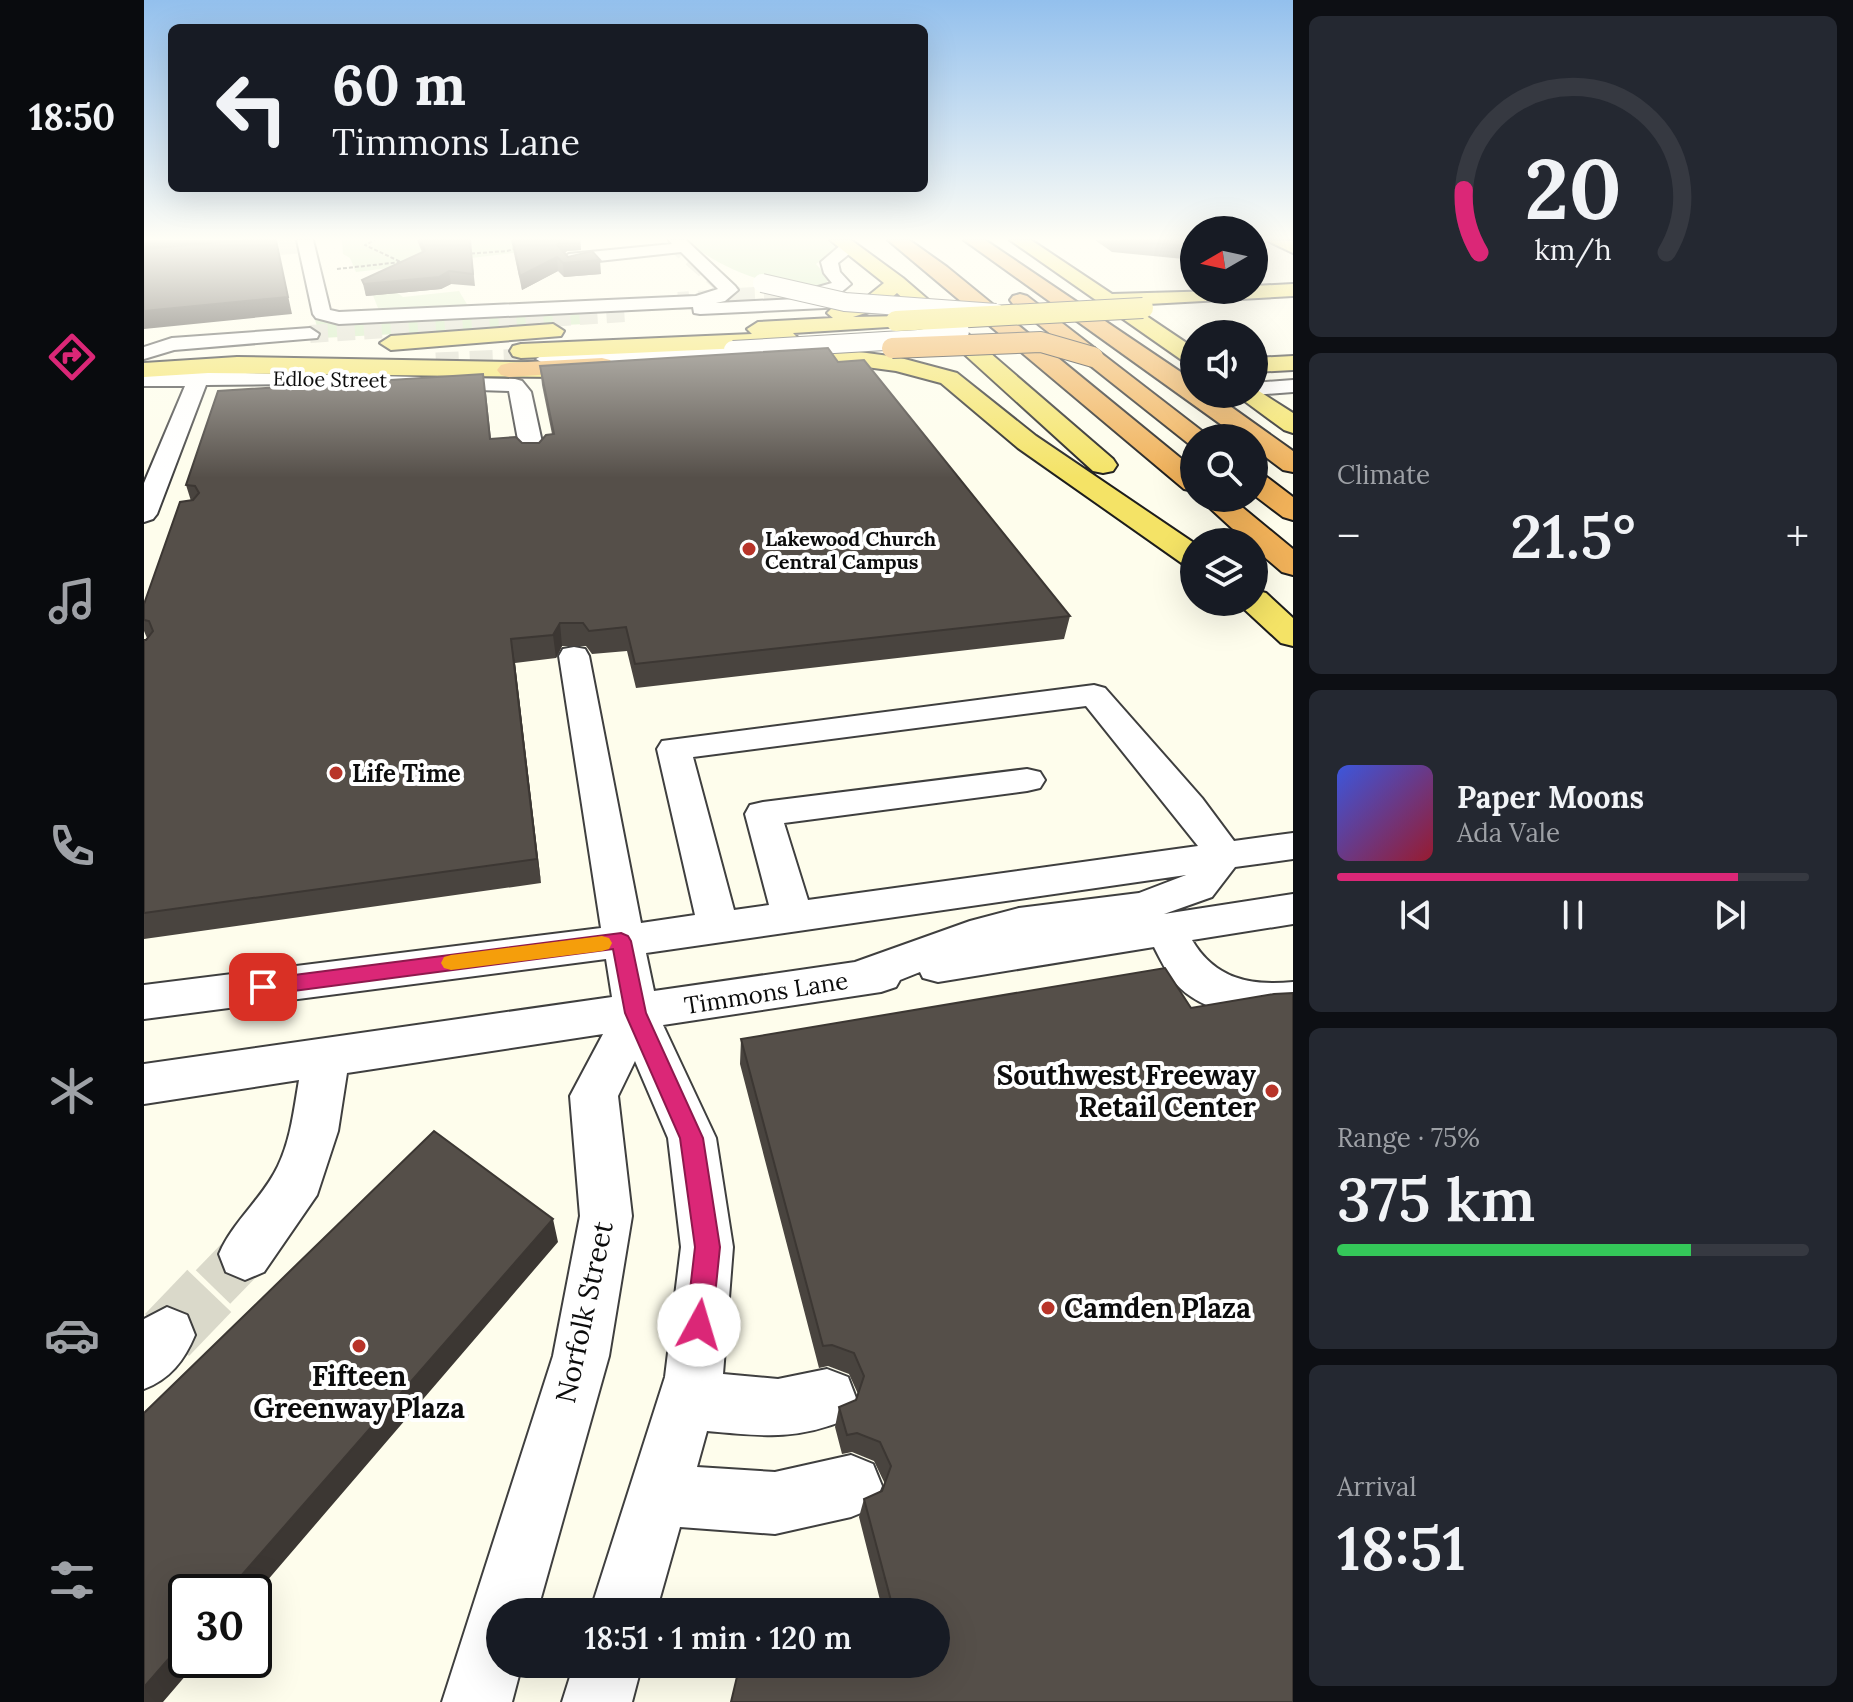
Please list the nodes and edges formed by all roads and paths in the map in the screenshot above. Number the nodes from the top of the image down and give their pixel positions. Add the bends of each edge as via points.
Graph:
1 (747, 319) tunnel mouth
2 (938, 319) edge
3 (955, 319) edge
4 (998, 319) edge
5 (1031, 319) edge
6 (1041, 319) edge
7 (1044, 319) edge
8 (1089, 319) edge
9 (1139, 319) edge
10 (310, 334) tunnel mouth
11 (729, 341) junction
12 (378, 344) junction
13 (1180, 348) edge
14 (144, 356) edge
15 (1093, 357) junction
16 (546, 359) dead end
17 (144, 370) edge
18 (1268, 370) edge
19 (204, 372) junction
20 (515, 377) junction
21 (1290, 377) edge
22 (144, 380) edge
23 (1180, 382) edge
24 (1268, 384) edge
25 (1216, 408) edge
26 (1268, 408) edge
27 (1180, 424) edge
28 (1293, 425) edge
29 (1180, 437) edge
30 (533, 456) edge
31 (1293, 464) edge
32 (1180, 471) edge
33 (1268, 496) edge
34 (1268, 500) edge
35 (1293, 511) edge
36 (1230, 512) edge
37 (153, 523) edge
38 (1293, 527) edge
39 (1180, 535) edge
40 (1180, 547) edge
41 (1293, 565) edge
42 (1268, 613) edge
43 (1293, 636) edge
44 (574, 656) edge
45 (1027, 780) dead end
46 (1290, 851) edge
47 (1224, 855) junction
48 (1293, 909) edge
49 (792, 915) junction
50 (718, 926) junction
51 (1166, 932) junction
52 (621, 941) junction
53 (859, 978) junction
54 (1293, 999) edge
55 (144, 1002) edge
56 (636, 1013) junction
57 (326, 1059) junction
58 (144, 1084) edge
59 (245, 1254) tunnel mouth
60 (827, 1398) dead end
61 (687, 1400) junction
62 (851, 1486) dead end
63 (658, 1495) junction
64 (508, 1598) edge
65 (627, 1598) edge
66 (486, 1671) edge
67 (604, 1678) edge
68 (477, 1702) edge
69 (597, 1702) edge

1 - 12 main road
2 - 39 main road
3 - 11 main road, Edloe Street, bridge
4 - 32 highway
5 - 29 highway
6 - 11 main road, Edloe Street, bridge via 960,331
7 - 15 highway
8 - 23 highway
9 - 13 main road
10 - 14 street via 172,344
11 - 12 main road, Edloe Street
11 - 16 street
11 - 19 main road, Edloe Street
12 - 14 main road, Edloe Street
15 - 20 highway, bridge via 1041,342
15 - 27 highway
17 - 19 main road, Edloe Street
18 - 21 main road
19 - 20 main road
19 - 20 street, Edloe Street
19 - 22 street, Edloe Street
19 - 37 street via 170,422
20 - 30 street
20 - 40 main road via 826,357 897,364 949,378 1027,442
21 - 24 street
25 - 31 highway
26 - 28 main road
33 - 35 highway
34 - 38 highway
36 - 41 highway
42 - 43 main road
44 - 52 street
45 - 49 street via 763,814
46 - 47 street
47 - 49 street
47 - 50 street via 1094,695 674,749
47 - 53 street via 1198,887 1142,907 1007,926
48 - 51 street, Timmons Lane
49 - 50 street
50 - 52 street
51 - 53 street, Timmons Lane
51 - 54 street via 1193,975 1230,995 1266,1003
52 - 55 street
52 - 56 street
53 - 56 street, Timmons Lane
56 - 57 street, Timmons Lane
56 - 61 street via 692,1138 707,1247
56 - 64 street, Norfolk Street via 594,1096 606,1216 581,1356
57 - 58 street, Timmons Lane
57 - 59 street via 314,1131 299,1179
60 - 61 street via 778,1408
61 - 63 street
62 - 63 street via 775,1503
63 - 65 street
66 - 68 street
67 - 69 street

